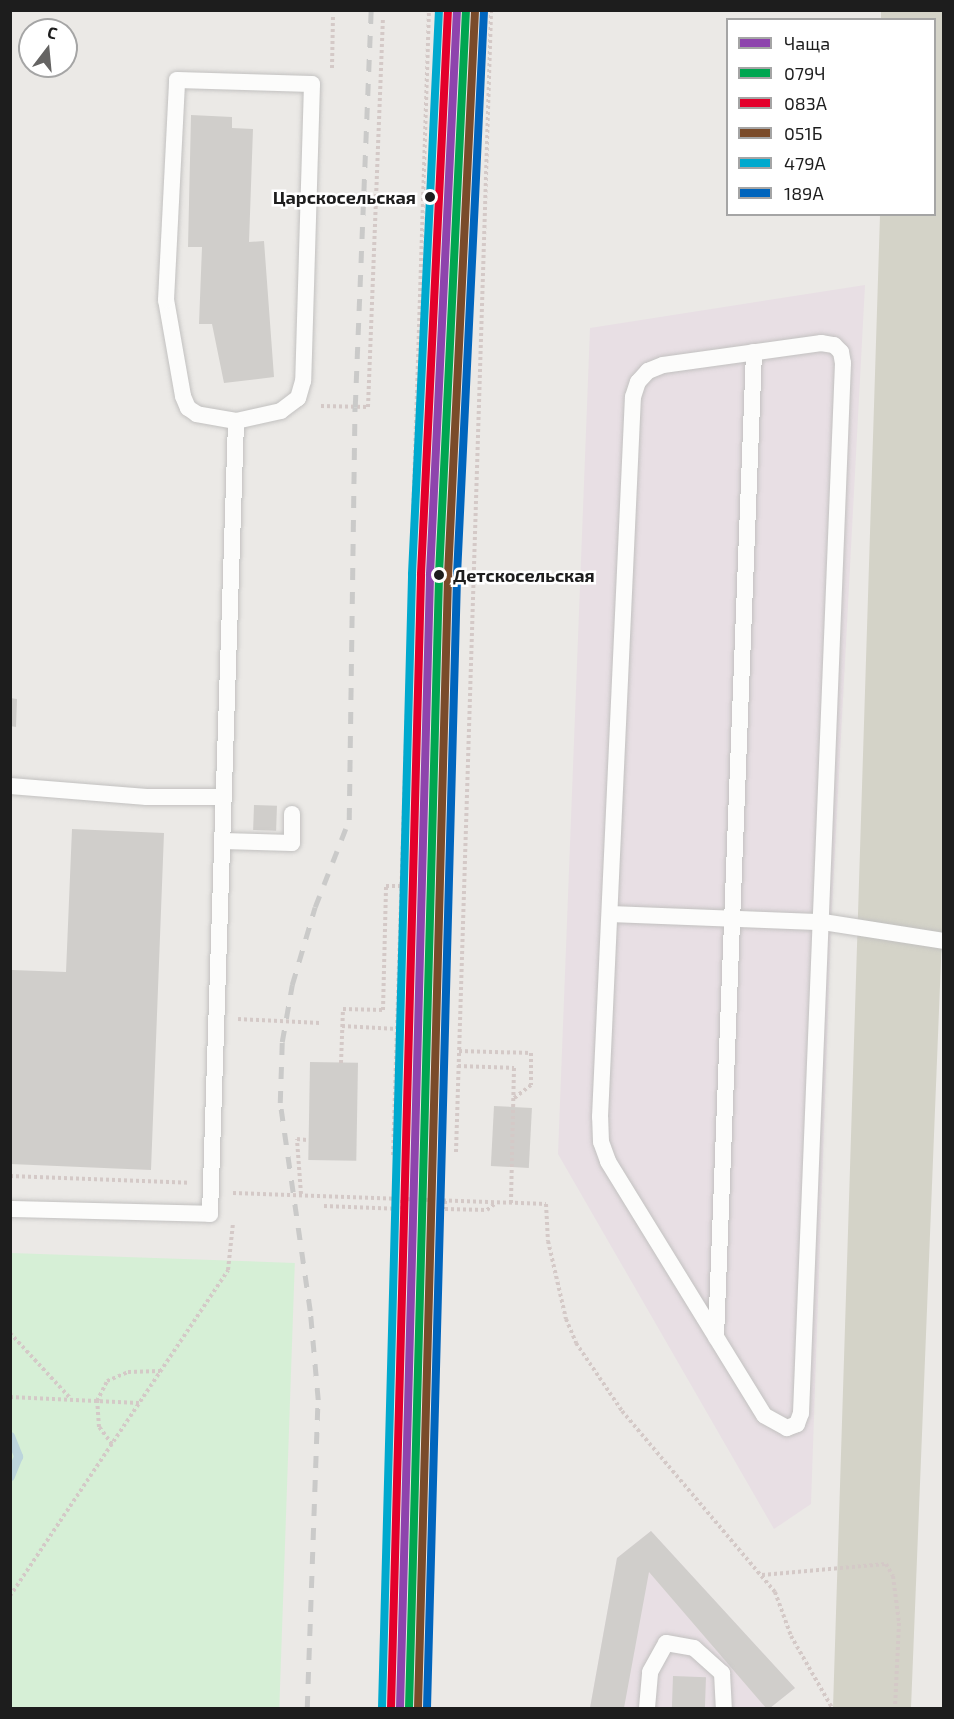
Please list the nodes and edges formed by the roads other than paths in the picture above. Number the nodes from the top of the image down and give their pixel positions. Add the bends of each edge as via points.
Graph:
1 (754, 352) junction
2 (236, 421) junction
3 (10, 786) edge
4 (223, 797) junction
5 (292, 814) dead end
6 (223, 841) junction
7 (610, 914) junction
8 (734, 919) junction
9 (823, 922) junction
10 (944, 941) edge
11 (10, 1209) edge
12 (716, 1337) junction
13 (647, 1708) edge
14 (724, 1708) edge

1 - 7 lane via 648,371 638,382 633,397
1 - 8 lane
1 - 9 lane via 821,343 834,345 843,363
2 - 2 lane via 197,414 188,408 167,311 177,80 312,84 303,381 298,398 281,411
2 - 4 lane
3 - 4 lane via 147,797
4 - 6 lane
5 - 6 lane via 292,843
6 - 11 lane via 210,1214
7 - 8 lane
7 - 12 lane via 601,1142 608,1161
8 - 9 lane
8 - 12 lane
9 - 10 lane
9 - 12 lane via 801,1413 797,1424 787,1428 764,1415
13 - 14 lane via 650,1672 666,1643 694,1648 722,1673

